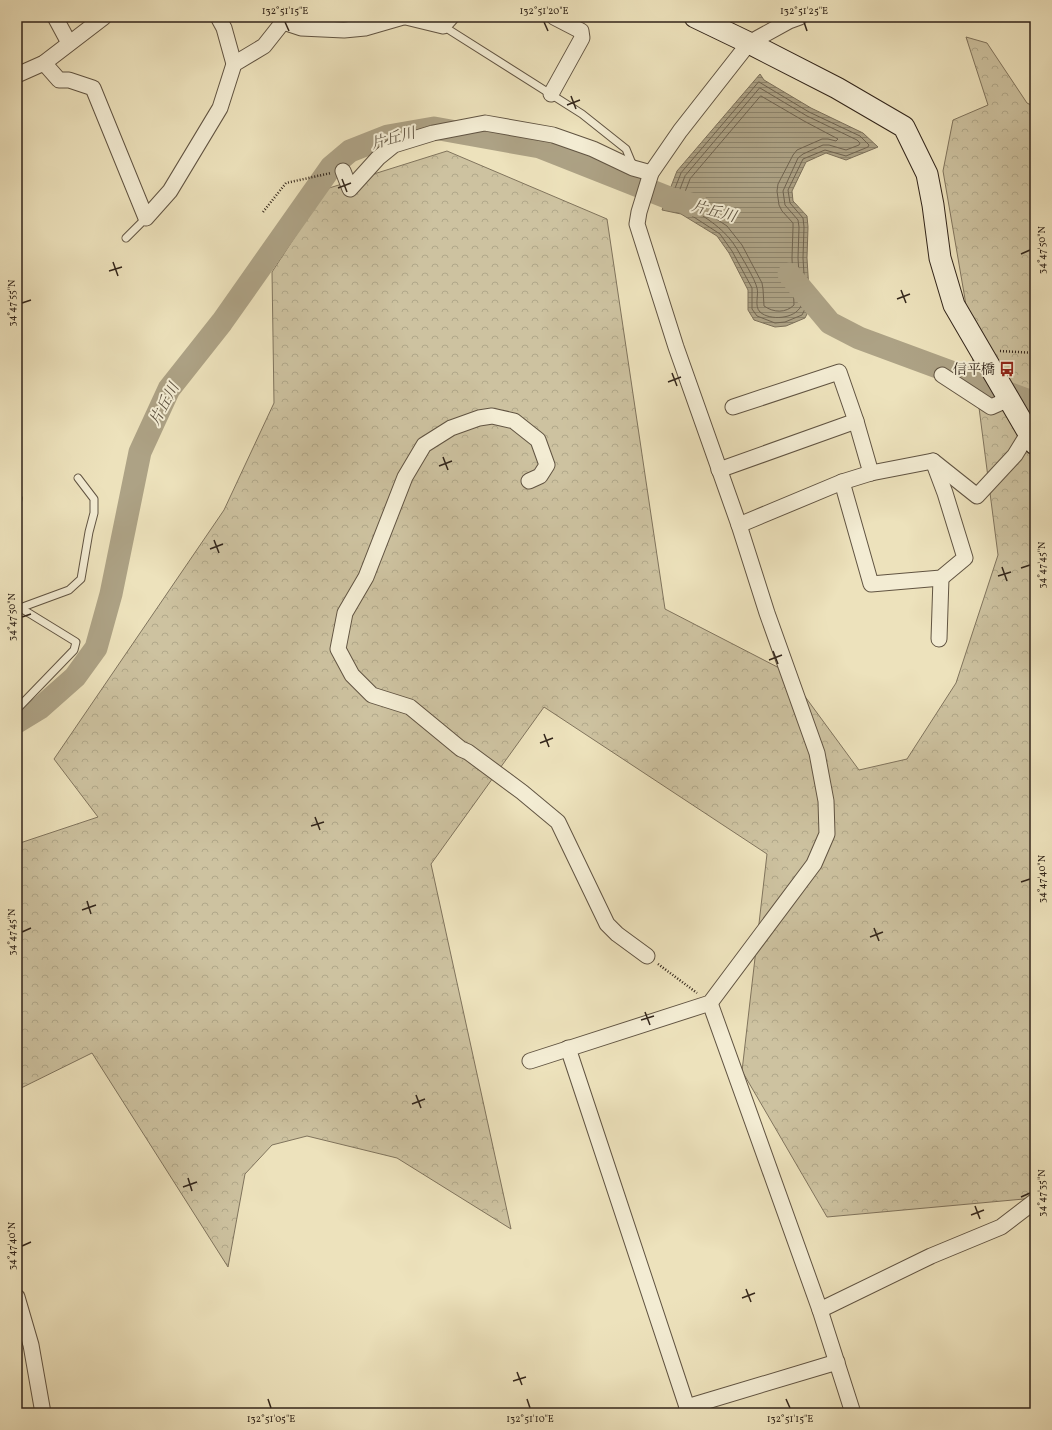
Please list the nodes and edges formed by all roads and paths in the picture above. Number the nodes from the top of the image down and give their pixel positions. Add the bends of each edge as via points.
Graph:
1 (56, 17) edge
2 (104, 17) edge
3 (218, 17) edge
4 (404, 17) edge
5 (554, 17) edge
6 (695, 17) edge
7 (800, 17) edge
8 (283, 20) edge
9 (447, 21) edge
10 (69, 43) junction
11 (749, 43) junction
12 (44, 63) junction
13 (234, 64) junction
14 (17, 75) edge
15 (551, 94) junction
16 (633, 168) junction
17 (343, 171) joint
18 (651, 173) junction
19 (263, 212) dead end
20 (146, 218) junction
21 (126, 238) dead end
22 (1035, 323) edge
23 (1035, 339) edge
24 (979, 349) junction
25 (1035, 353) edge
26 (942, 375) dead end
27 (1009, 399) junction
28 (733, 407) dead end
29 (856, 421) junction
30 (1032, 438) edge
31 (933, 461) junction
32 (719, 470) junction
33 (871, 473) junction
34 (78, 478) dead end
35 (529, 481) dead end
36 (842, 482) junction
37 (18, 498) edge
38 (17, 506) edge
39 (739, 525) junction
40 (941, 578) junction
41 (19, 607) edge
42 (939, 639) dead end
43 (17, 709) edge
44 (647, 956) joint
45 (710, 1003) junction
46 (568, 1048) junction
47 (530, 1061) dead end
48 (1035, 1202) edge
49 (17, 1297) edge
50 (820, 1310) junction
51 (837, 1362) junction
52 (688, 1410) edge
53 (43, 1413) edge
54 (853, 1413) edge

1 - 10 street
2 - 10 street
3 - 13 street via 224,28
4 - 8 street via 365,28 344,30 301,28
4 - 9 street
5 - 15 street via 581,31 582,38
6 - 11 street
7 - 11 street
8 - 13 street via 264,46
9 - 15 lane
10 - 12 street
11 - 18 street via 680,131
11 - 24 street via 837,88 904,127 927,174 934,205 940,258 954,305
12 - 14 street
12 - 20 street via 59,80 69,80 93,88
13 - 20 street via 220,108 170,191
15 - 16 lane via 582,114 626,149
16 - 17 street via 593,149 553,135 485,123 394,144 350,189
16 - 18 street
17 - 19 path via 286,183
18 - 32 street via 637,224
20 - 21 lane
22 - 23 path via 1031,326
24 - 25 path
24 - 27 street
26 - 27 street via 991,407
27 - 30 street
28 - 29 street via 839,372
29 - 32 street
29 - 33 street
30 - 31 street via 976,496
31 - 33 street
31 - 40 street via 965,558
32 - 39 street
33 - 36 street
34 - 41 lane via 94,499 94,513 81,579 69,590
35 - 44 street via 540,476 547,465 538,440 514,421 492,416 479,418 451,428 424,445 405,478 366,577 345,613 338,649 352,675 372,695 410,707 558,822 607,924
36 - 39 street
36 - 40 street via 872,584
37 - 38 lane
39 - 45 street via 766,613 817,753 826,801 827,834 814,864
40 - 42 street
41 - 43 lane via 76,642 74,650
44 - 45 path
45 - 46 street
45 - 50 street
46 - 47 street
46 - 52 street
48 - 50 street via 1001,1227 931,1256
49 - 53 street via 31,1345
50 - 51 street
51 - 52 street
51 - 54 street

